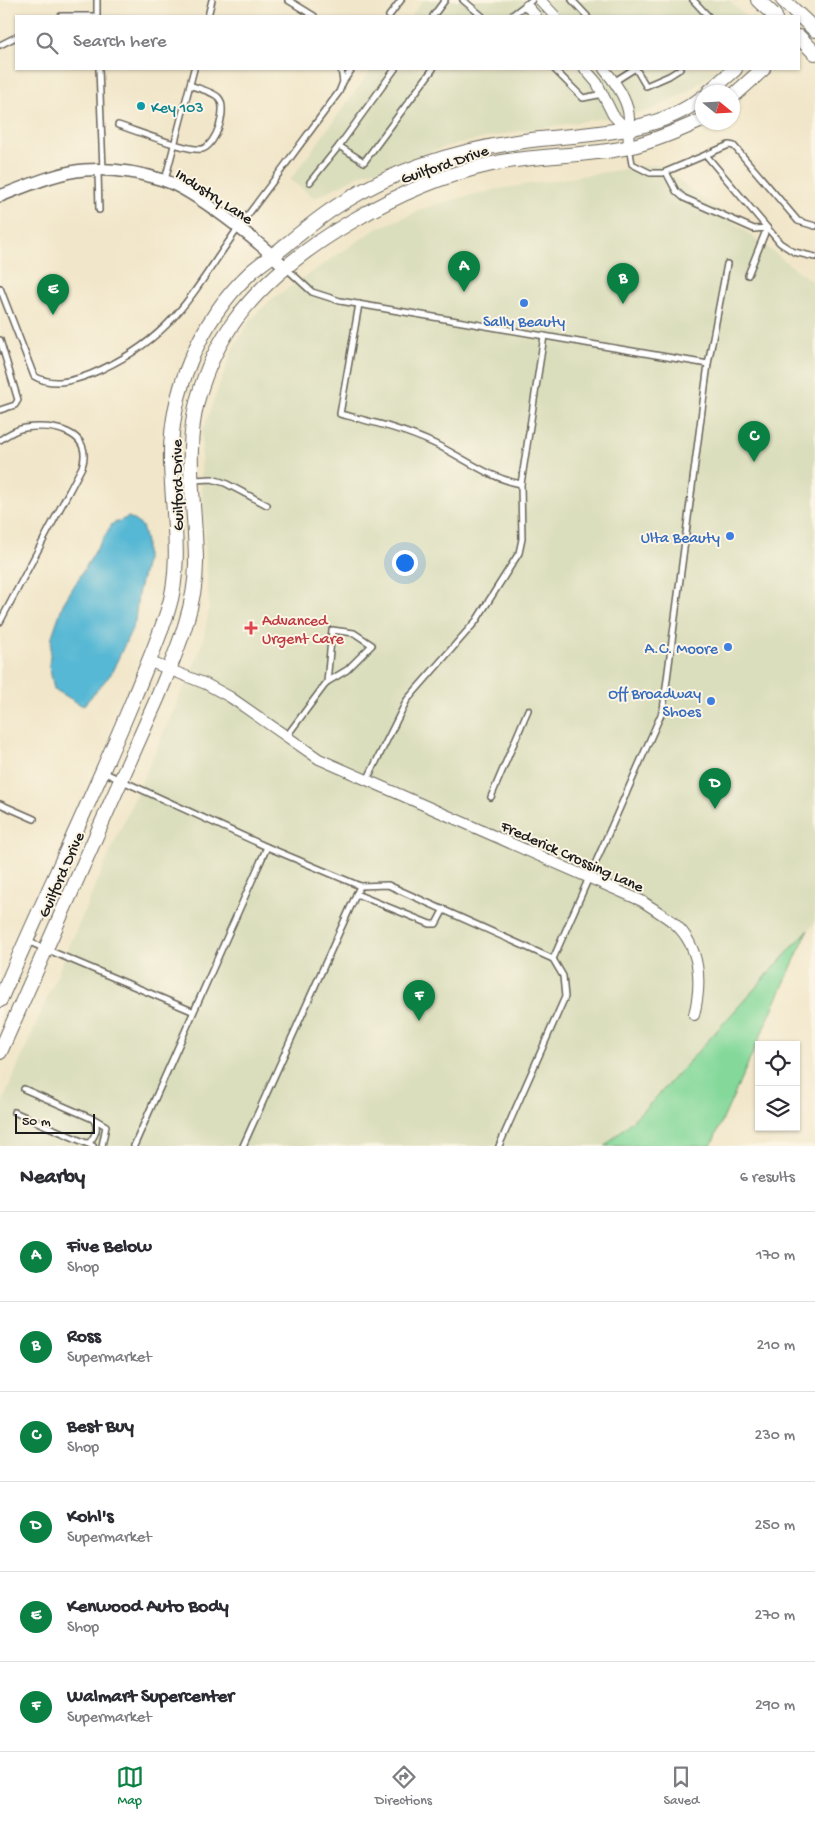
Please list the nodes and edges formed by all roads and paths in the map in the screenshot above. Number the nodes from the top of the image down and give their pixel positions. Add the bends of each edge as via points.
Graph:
1 (97, 0) edge
2 (212, 0) edge
3 (288, 0) edge
4 (401, 0) edge
5 (445, 0) edge
6 (463, 0) edge
7 (540, 0) edge
8 (572, 0) edge
9 (692, 0) edge
10 (758, 0) edge
11 (783, 0) edge
12 (530, 3) edge
13 (792, 13) edge
14 (95, 15) edge
15 (208, 15) edge
16 (312, 15) edge
17 (390, 15) edge
18 (434, 15) edge
19 (481, 15) edge
20 (512, 15) edge
21 (536, 15) edge
22 (554, 15) edge
23 (586, 15) edge
24 (707, 15) edge
25 (774, 15) edge
26 (800, 19) edge
27 (812, 27) edge
28 (800, 35) edge
29 (800, 37) edge
30 (15, 38) edge
31 (0, 45) edge
32 (815, 52) edge
33 (99, 70) edge
34 (194, 70) edge
35 (341, 70) edge
36 (351, 70) edge
37 (394, 70) edge
38 (432, 70) edge
39 (555, 70) edge
40 (586, 70) edge
41 (605, 70) edge
42 (633, 70) edge
43 (636, 70) edge
44 (678, 70) edge
45 (734, 70) edge
46 (762, 70) edge
47 (615, 81) junction
48 (343, 82) junction
49 (717, 85) edge
50 (190, 86) junction
51 (740, 89) edge
52 (603, 94) junction
53 (695, 102) edge
54 (695, 123) edge
55 (118, 125) dead end
56 (626, 129) junction
57 (175, 143) junction
58 (339, 146) junction
59 (629, 147) junction
60 (706, 155) junction
61 (100, 170) junction
62 (666, 172) junction
63 (165, 180) junction
64 (310, 182) dead end
65 (0, 196) edge
66 (99, 210) dead end
67 (815, 226) edge
68 (767, 228) junction
69 (238, 229) junction
70 (273, 256) junction
71 (815, 257) edge
72 (727, 264) dead end
73 (286, 268) junction
74 (748, 275) dead end
75 (0, 288) edge
76 (359, 304) junction
77 (544, 336) junction
78 (0, 340) edge
79 (708, 364) junction
80 (0, 410) edge
81 (0, 440) edge
82 (190, 480) junction
83 (171, 481) junction
84 (521, 484) junction
85 (268, 505) dead end
86 (0, 622) edge
87 (148, 662) junction
88 (169, 669) junction
89 (327, 682) junction
90 (528, 710) dead end
91 (286, 738) junction
92 (103, 772) junction
93 (121, 780) junction
94 (367, 780) junction
95 (491, 797) dead end
96 (0, 804) edge
97 (34, 819) dead end
98 (268, 847) junction
99 (588, 878) junction
100 (360, 886) junction
101 (356, 894) junction
102 (444, 909) junction
103 (26, 940) junction
104 (46, 949) junction
105 (553, 959) junction
106 (0, 1000) edge
107 (192, 1011) junction
108 (694, 1014) dead end
109 (0, 1052) edge
110 (24, 1089) dead end
111 (14, 1112) dead end
112 (93, 1118) junction
113 (90, 1145) edge
114 (102, 1146) edge
115 (134, 1146) edge
116 (243, 1146) edge
117 (499, 1146) edge

1 - 14 lane
2 - 15 lane
3 - 16 lane
4 - 17 lane
5 - 18 lane
6 - 19 lane
7 - 22 street
8 - 23 lane
9 - 24 lane
10 - 25 main road
11 - 13 main road
12 - 20 lane
12 - 21 street
26 - 27 main road
27 - 28 main road
29 - 32 main road
30 - 31 lane
33 - 61 lane
34 - 50 lane
35 - 48 lane
36 - 48 lane
37 - 58 lane
38 - 58 lane via 364,162
39 - 52 lane via 583,98
40 - 52 street
41 - 47 street
42 - 47 lane
43 - 44 lane via 646,86
45 - 49 main road
46 - 51 main road
47 - 56 street via 627,109
48 - 69 lane via 339,92
50 - 57 lane
50 - 57 lane via 221,101 215,140 209,147 195,150
52 - 56 street via 613,115
53 - 56 main road, Guilford Drive via 676,113
54 - 59 main road, Guilford Drive
55 - 57 lane
56 - 59 street
56 - 70 main road, Guilford Drive via 522,142 441,159 348,199
57 - 63 lane
58 - 64 lane
59 - 62 lane via 632,164 650,173
59 - 73 main road, Guilford Drive via 489,164 423,186 360,216
60 - 62 lane
60 - 67 lane via 734,146 798,221
60 - 68 lane
61 - 63 street, Industry Lane via 123,171
61 - 65 street, Industry Lane via 56,176
61 - 66 lane
62 - 68 lane via 676,191 684,198 754,229
63 - 69 street, Industry Lane
68 - 71 lane via 780,243 794,252
68 - 74 lane
69 - 70 street, Industry Lane
69 - 75 lane via 196,293 159,334 133,354 75,381 44,382 34,376
70 - 73 street, Industry Lane
70 - 83 main road, Guilford Drive via 250,274 220,309 193,354 174,410
72 - 79 lane
73 - 76 lane via 312,292
73 - 82 main road, Guilford Drive via 236,319 212,361 193,419
76 - 77 lane
76 - 84 lane via 340,414 401,429 502,480
77 - 79 lane
77 - 84 lane
78 - 80 lane via 18,400 15,405
79 - 99 lane via 663,710
81 - 86 lane via 24,428 52,428 74,435 82,443 86,455
82 - 83 lane
82 - 85 lane via 212,479 226,483
82 - 88 main road, Guilford Drive via 195,573 187,615
83 - 87 main road, Guilford Drive via 175,540 173,594
84 - 94 lane via 522,539 519,553 476,620 407,700
87 - 88 street, Frederick Crossing Lane
87 - 92 main road, Guilford Drive
88 - 91 street, Frederick Crossing Lane via 230,697
88 - 93 main road, Guilford Drive
89 - 89 lane via 346,670 372,645 354,634 332,630
89 - 91 lane
90 - 95 lane
91 - 94 street, Frederick Crossing Lane via 319,759
92 - 93 lane
92 - 103 main road, Guilford Drive
93 - 98 lane
93 - 104 main road, Guilford Drive
94 - 99 street, Frederick Crossing Lane
96 - 97 lane
98 - 100 lane
98 - 107 lane
99 - 105 lane
99 - 108 street, Frederick Crossing Lane via 642,901 675,924 689,943 699,968 699,994
100 - 101 lane
100 - 102 lane via 388,885
101 - 102 lane via 430,924 436,924
101 - 116 lane
102 - 105 lane
103 - 104 lane
103 - 106 main road, Guilford Drive
104 - 107 lane
104 - 109 main road, Guilford Drive
105 - 117 lane via 563,976 565,997
107 - 115 lane
110 - 112 lane
111 - 113 lane
112 - 113 lane via 97,1130
112 - 114 lane via 106,1126

